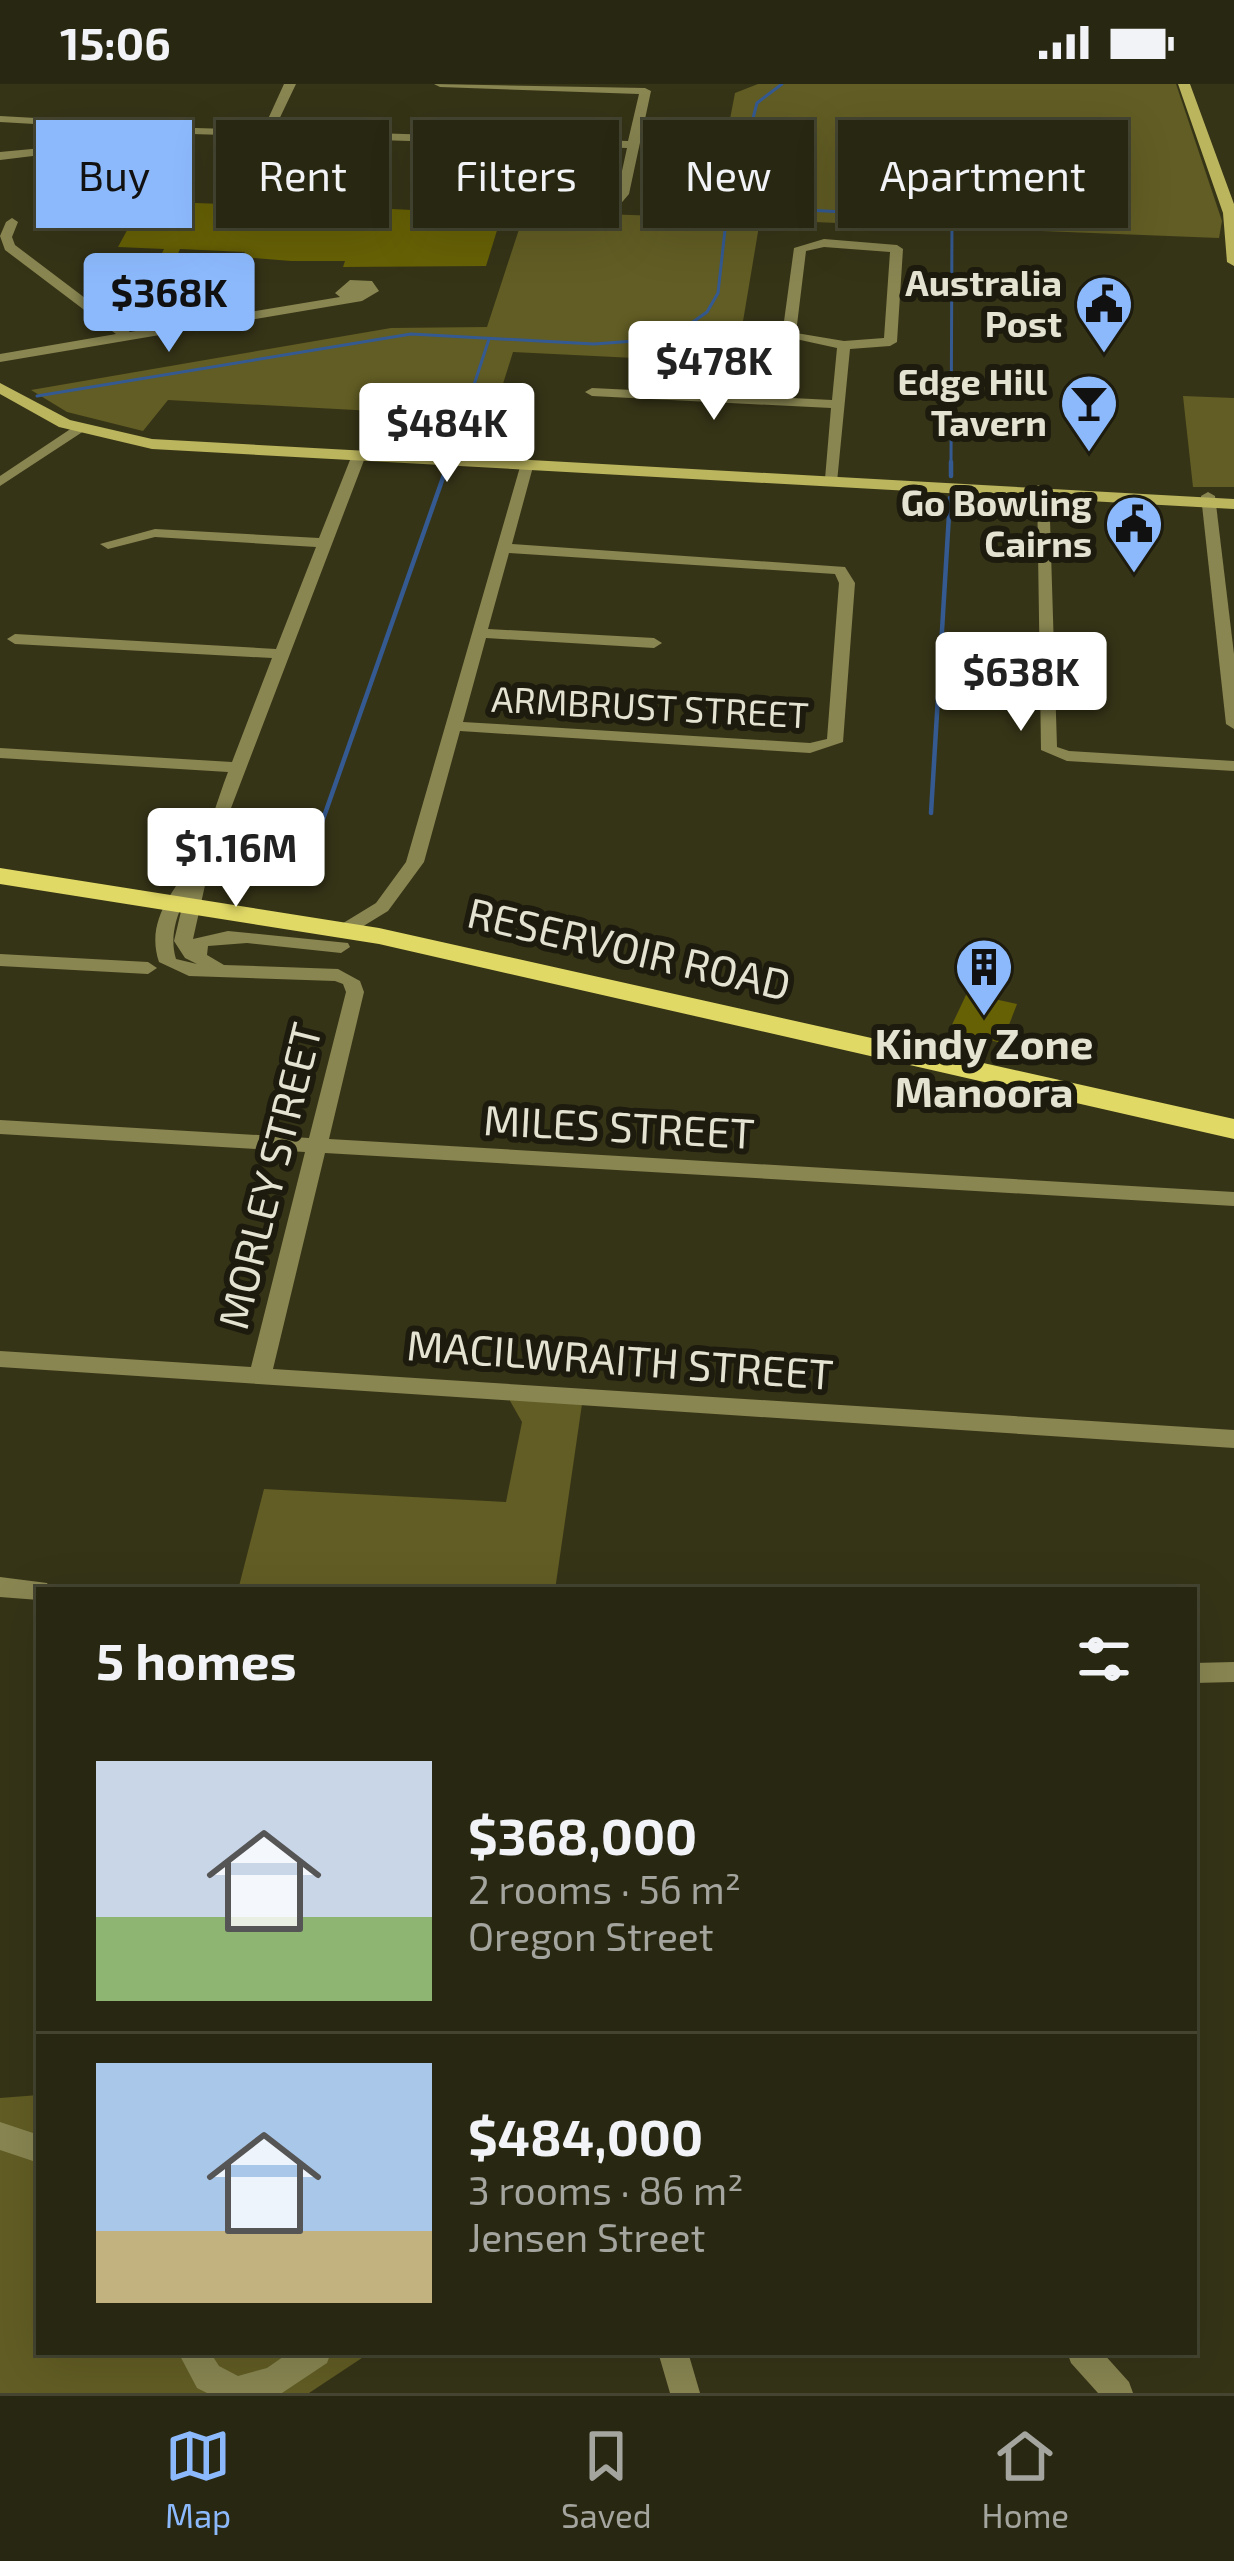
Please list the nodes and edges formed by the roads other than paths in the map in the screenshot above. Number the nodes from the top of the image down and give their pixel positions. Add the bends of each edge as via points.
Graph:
1 (290, 84) edge
2 (440, 84) edge
3 (1184, 84) edge
4 (1, 120) edge
5 (273, 120) edge
6 (36, 132) edge
7 (389, 137) edge
8 (633, 146) junction
9 (36, 150) edge
10 (0, 156) edge
11 (619, 200) edge
12 (1232, 219) edge
13 (12, 222) dead end
14 (1234, 262) edge
15 (362, 296) dead end
16 (128, 337) junction
17 (844, 345) junction
18 (0, 358) edge
19 (0, 388) edge
20 (592, 392) dead end
21 (839, 404) junction
22 (80, 429) junction
23 (358, 454) junction
24 (527, 464) junction
25 (832, 479) junction
26 (0, 482) edge
27 (1043, 491) junction
28 (1209, 500) junction
29 (1234, 501) edge
30 (324, 543) junction
31 (108, 544) dead end
32 (503, 548) junction
33 (480, 633) junction
34 (15, 639) dead end
35 (654, 643) dead end
36 (281, 654) junction
37 (1234, 724) edge
38 (452, 726) junction
39 (0, 753) edge
40 (238, 766) junction
41 (1234, 766) edge
42 (0, 876) edge
43 (0, 895) edge
44 (182, 910) junction
45 (381, 922) junction
46 (344, 938) junction
47 (198, 957) junction
48 (0, 960) edge
49 (148, 968) dead end
50 (223, 970) junction
51 (0, 1127) edge
52 (1232, 1137) edge
53 (317, 1145) junction
54 (1234, 1199) edge
55 (0, 1359) edge
56 (260, 1376) junction
57 (1234, 1439) edge
58 (0, 1587) edge
59 (36, 1590) edge
60 (1197, 1674) edge
61 (1234, 1677) edge
62 (0, 2137) edge
63 (36, 2149) edge
64 (195, 2355) edge
65 (312, 2355) edge
66 (674, 2355) edge
67 (1085, 2355) edge
68 (236, 2392) edge
69 (685, 2393) edge
70 (1118, 2393) edge

1 - 5 street
2 - 8 street via 645,91
3 - 12 street
4 - 6 street
7 - 8 street
8 - 11 street
9 - 10 street
12 - 14 street
13 - 16 street via 9,248
15 - 16 street
16 - 18 street
17 - 17 street via 789,336 800,248 897,249 894,339
17 - 21 street
19 - 22 street
20 - 21 street
21 - 25 street
22 - 23 street via 152,444
22 - 26 street
23 - 24 street
23 - 30 street
24 - 25 street
24 - 32 street
25 - 27 street
27 - 28 street
27 - 41 street via 1049,750
28 - 29 street
28 - 37 street
30 - 31 street via 155,533
30 - 36 street
32 - 33 street
32 - 38 street, ARMBRUST STREET via 840,569 847,583 835,742 810,748
33 - 35 street
33 - 38 street
34 - 36 street
36 - 40 street
38 - 45 street via 415,862
39 - 40 street
40 - 44 street
42 - 44 main road, RESERVOIR ROAD
43 - 44 main road, RESERVOIR ROAD
44 - 46 main road, RESERVOIR ROAD
44 - 47 street via 184,945
44 - 50 street, MORLEY STREET via 163,948 168,962
45 - 46 main road, RESERVOIR ROAD
45 - 52 main road, RESERVOIR ROAD
46 - 47 street via 299,948 218,936 199,943
46 - 52 main road, RESERVOIR ROAD
47 - 50 street, MORLEY STREET
48 - 49 street
50 - 53 street, MORLEY STREET via 332,974 353,985
51 - 53 street, MILES STREET
53 - 54 street, MILES STREET
53 - 56 street, MORLEY STREET
55 - 56 street, MACILWRAITH STREET
56 - 57 street, MACILWRAITH STREET
58 - 59 street
60 - 61 street
62 - 63 street
64 - 68 street via 208,2377
65 - 68 street
66 - 69 street
67 - 70 street

